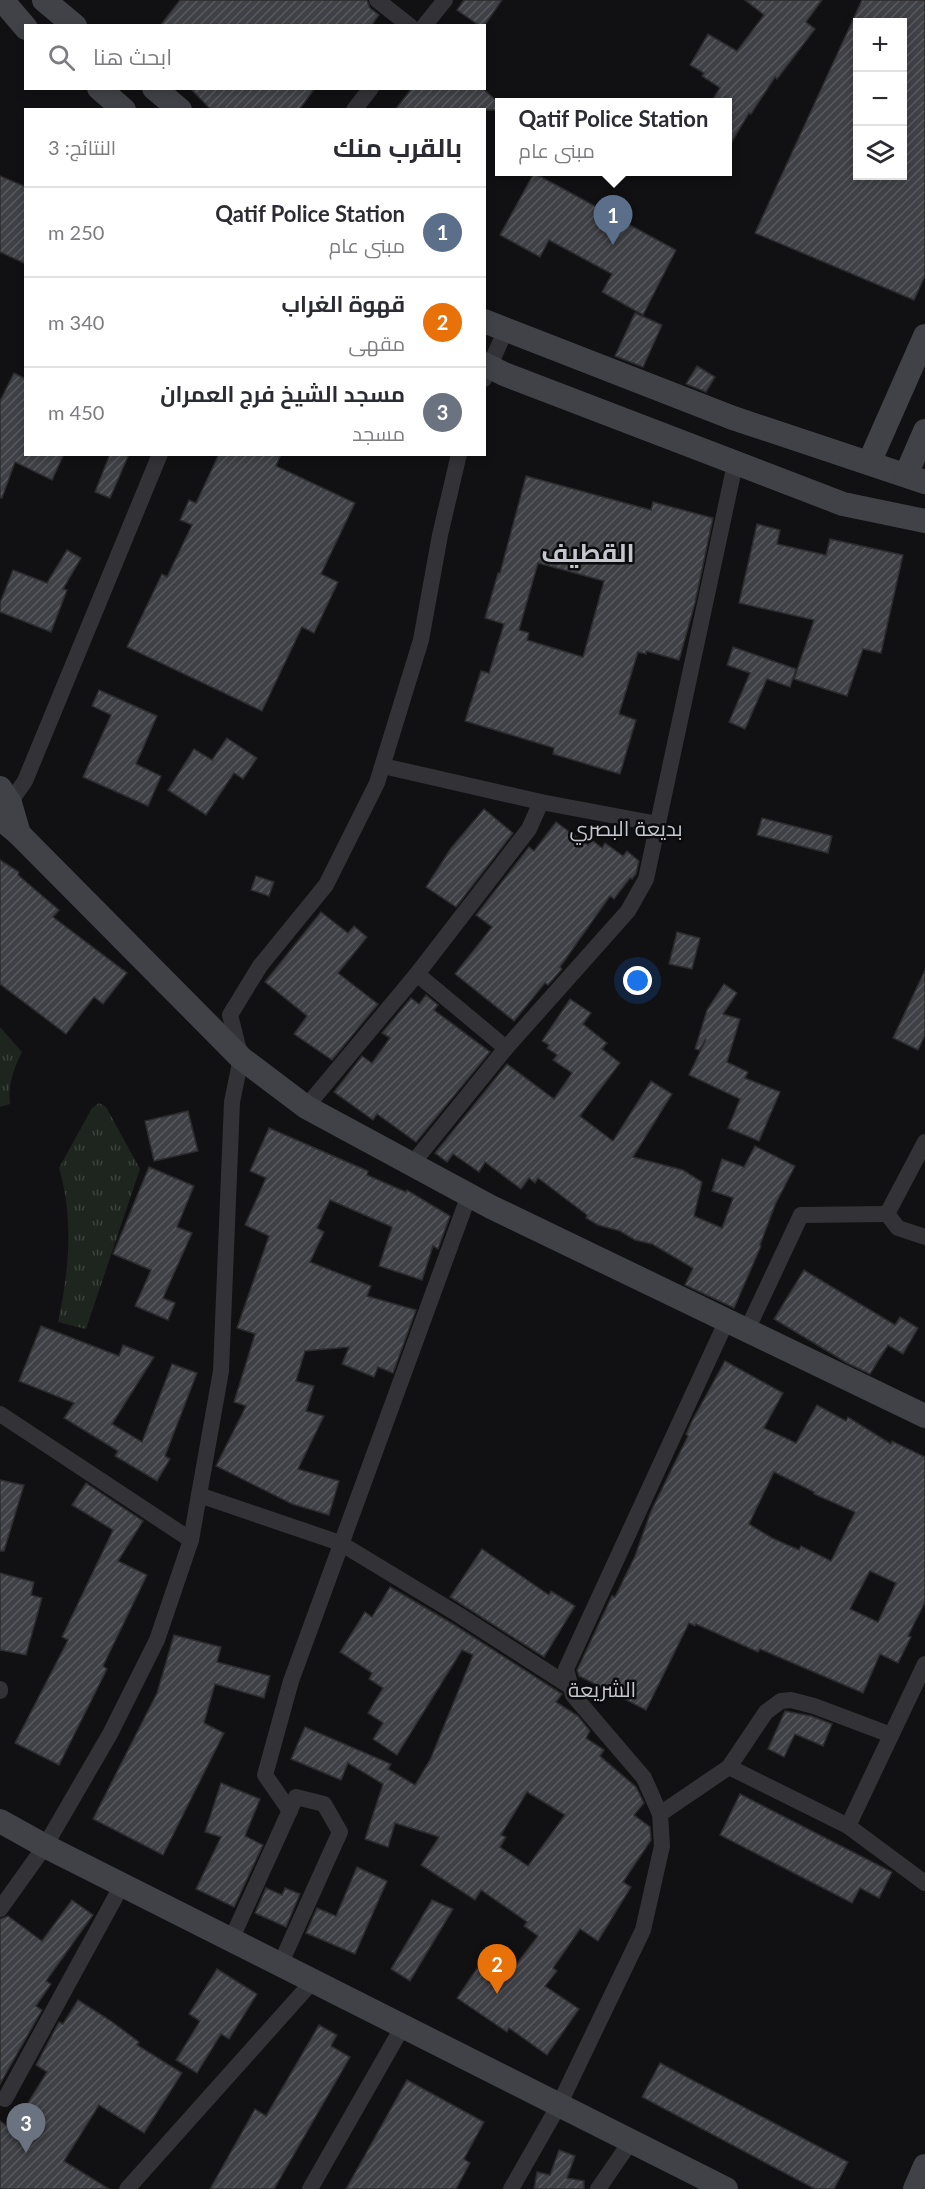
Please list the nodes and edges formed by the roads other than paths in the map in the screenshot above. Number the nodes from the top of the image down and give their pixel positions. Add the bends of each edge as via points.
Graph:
1 (2, 0) edge
2 (44, 0) edge
3 (376, 0) edge
4 (445, 0) edge
5 (16, 24) edge
6 (73, 24) edge
7 (407, 24) edge
8 (426, 24) edge
9 (101, 90) edge
10 (156, 90) edge
11 (369, 90) edge
12 (122, 108) edge
13 (178, 108) edge
14 (356, 108) edge
15 (495, 325) edge
16 (925, 336) edge
17 (486, 370) edge
18 (925, 431) edge
19 (159, 456) edge
20 (459, 456) edge
21 (869, 463) junction
22 (735, 464) junction
23 (915, 478) edge
24 (925, 521) edge
25 (382, 766) junction
26 (541, 802) junction
27 (2, 806) edge
28 (658, 824) junction
29 (417, 974) junction
30 (506, 1048) junction
31 (241, 1058) junction
32 (306, 1107) junction
33 (925, 1142) edge
34 (412, 1164) junction
35 (469, 1195) junction
36 (887, 1214) junction
37 (925, 1237) edge
38 (737, 1325) junction
39 (0, 1414) edge
40 (925, 1416) edge
41 (199, 1495) junction
42 (191, 1540) junction
43 (340, 1543) junction
44 (925, 1664) edge
45 (571, 1687) junction
46 (891, 1735) junction
47 (729, 1767) junction
48 (290, 1811) junction
49 (660, 1814) junction
50 (0, 1821) edge
51 (848, 1826) junction
52 (45, 1846) junction
53 (925, 1883) edge
54 (122, 1885) junction
55 (0, 1910) edge
56 (231, 1940) junction
57 (280, 1965) junction
58 (313, 1981) junction
59 (403, 2026) junction
60 (5, 2099) dead end
61 (559, 2105) junction
62 (631, 2141) junction
63 (925, 2166) edge
64 (127, 2189) edge
65 (310, 2189) edge
66 (511, 2189) edge
67 (598, 2189) edge
68 (726, 2189) edge
69 (915, 2189) edge

1 - 5 street
2 - 6 street
3 - 7 street
4 - 8 street
9 - 12 street
10 - 13 street
11 - 14 street
15 - 17 street
15 - 21 street via 733,418
16 - 21 street
17 - 22 street
18 - 23 street
19 - 27 street via 25,781
20 - 25 street via 421,640
21 - 23 street
22 - 24 street via 843,504
22 - 28 street
25 - 26 street
25 - 31 street via 326,885 260,966 230,1015
26 - 28 street
26 - 29 street via 530,829
27 - 31 street via 19,834
28 - 30 street via 646,879 628,911
29 - 30 street
29 - 32 street
30 - 34 street
31 - 32 street
31 - 41 street via 232,1102 221,1371
32 - 34 street
33 - 36 street
34 - 35 street
35 - 38 street
35 - 43 street
36 - 37 street via 898,1228
36 - 38 street via 801,1215
38 - 40 street
38 - 45 street via 566,1669
39 - 42 street
41 - 42 street
41 - 43 street
42 - 52 street via 157,1640 110,1734
43 - 45 street
43 - 48 street via 291,1681 265,1775
44 - 46 street
45 - 49 street via 573,1695 644,1778
46 - 47 street via 814,1706 781,1701 766,1712
46 - 51 street
47 - 49 street
47 - 51 street
48 - 56 street
48 - 57 street via 296,1797 324,1804 340,1832
49 - 61 street via 662,1846 643,1930
50 - 52 street
51 - 53 street
52 - 54 street
52 - 55 street
54 - 56 street
54 - 60 street
56 - 57 street
57 - 58 street
58 - 59 street
58 - 64 street
59 - 61 street
59 - 65 street
61 - 62 street
61 - 66 street
62 - 67 street
62 - 68 street
63 - 69 street

